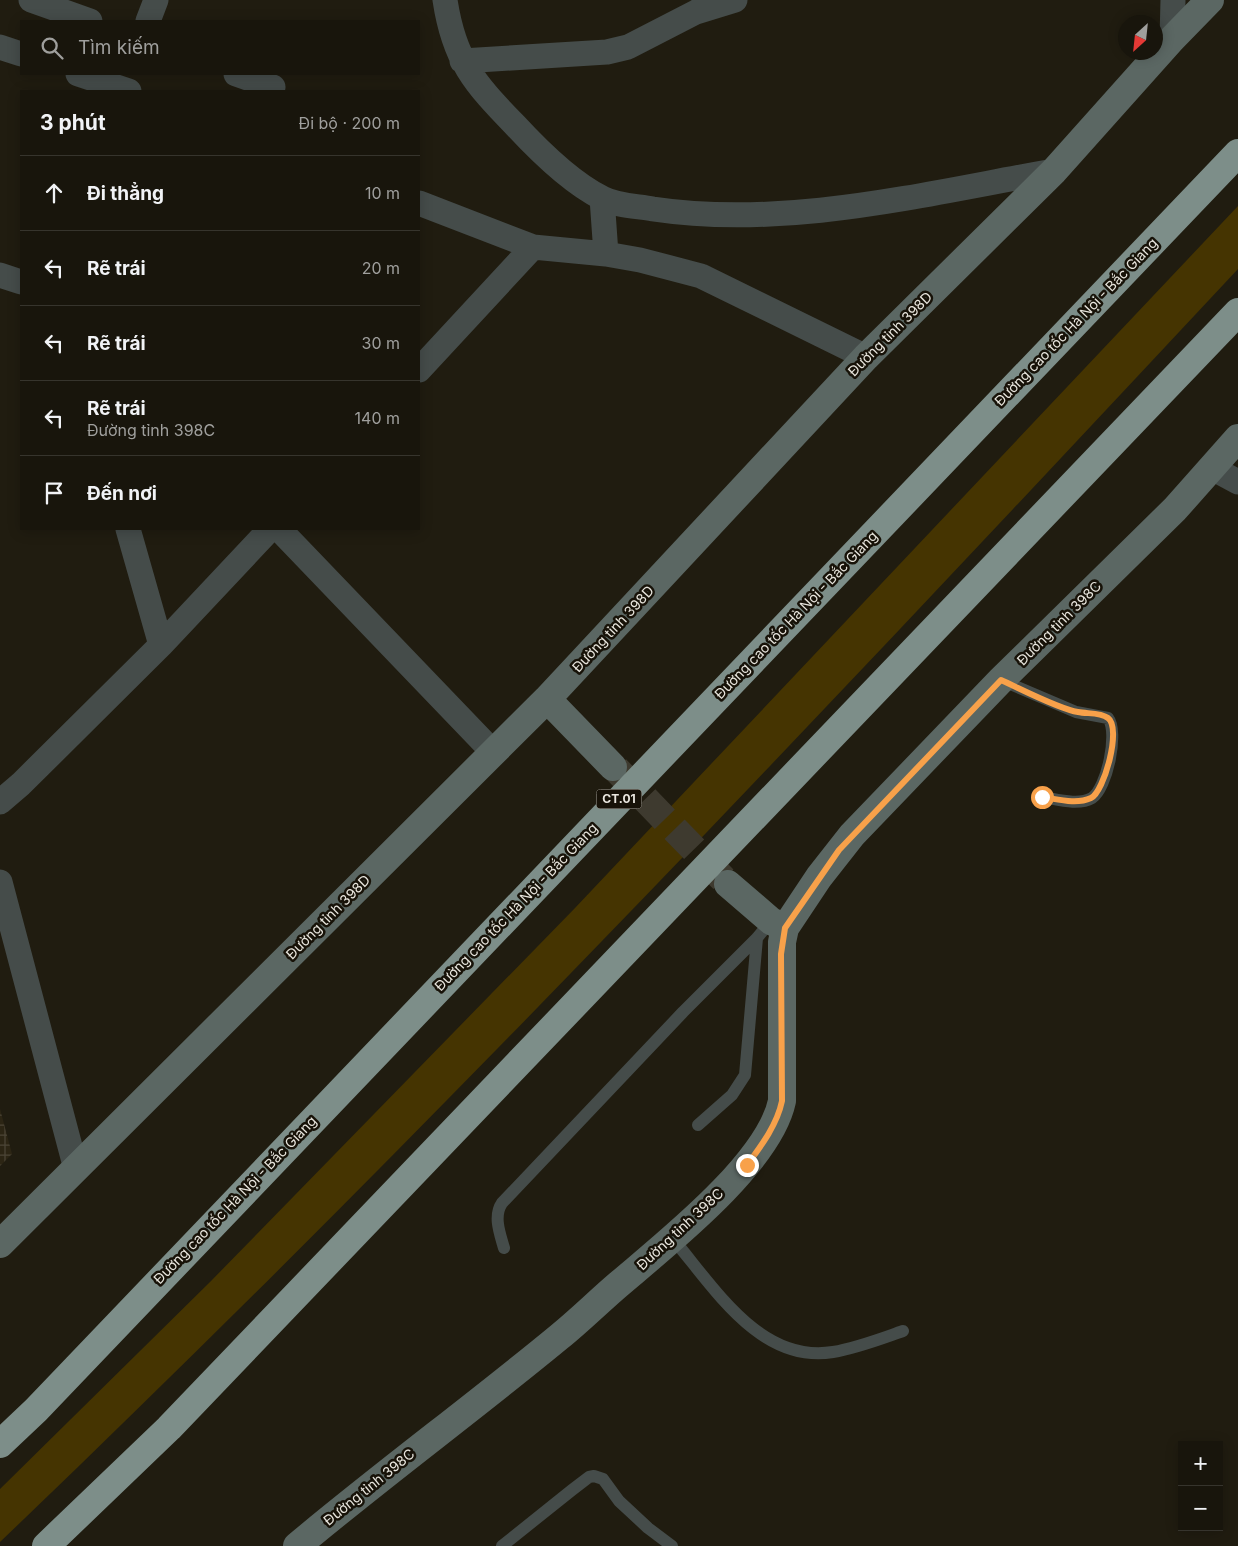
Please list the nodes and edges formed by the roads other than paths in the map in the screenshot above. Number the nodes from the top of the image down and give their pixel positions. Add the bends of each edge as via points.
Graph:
1 (30, 0) edge
2 (156, 0) edge
3 (445, 0) edge
4 (734, 0) edge
5 (1174, 0) edge
6 (1210, 0) edge
7 (87, 20) edge
8 (148, 20) edge
9 (1172, 38) junction
10 (0, 47) edge
11 (20, 54) edge
12 (462, 61) junction
13 (82, 75) edge
14 (239, 75) edge
15 (126, 86) edge
16 (273, 87) dead end
17 (1238, 153) edge
18 (1054, 171) junction
19 (602, 198) junction
20 (420, 203) edge
21 (534, 247) junction
22 (606, 254) junction
23 (0, 274) edge
24 (20, 282) edge
25 (1238, 312) edge
26 (866, 357) junction
27 (420, 369) edge
28 (1238, 438) edge
29 (1212, 468) junction
30 (1238, 482) edge
31 (128, 530) edge
32 (269, 530) edge
33 (280, 530) edge
34 (162, 645) junction
35 (1001, 680) junction
36 (547, 699) junction
37 (494, 753) junction
38 (613, 767) tunnel mouth
39 (1042, 797) dead end
40 (0, 802) edge
41 (0, 882) edge
42 (728, 884) tunnel mouth
43 (771, 929) junction
44 (698, 1125) dead end
45 (76, 1168) junction
46 (672, 1239) junction
47 (0, 1244) edge
48 (504, 1248) dead end
49 (903, 1332) dead end
50 (0, 1444) edge
51 (298, 1545) edge
52 (46, 1546) edge
53 (502, 1546) edge
54 (672, 1546) edge

1 - 7 street
2 - 8 street
3 - 12 street via 453,40
4 - 12 street via 696,12 628,47 607,52
5 - 9 street
6 - 9 main road, Đường tỉnh 398D
9 - 18 main road, Đường tỉnh 398D
10 - 11 street
12 - 19 street via 477,86 541,152
13 - 15 street
14 - 16 street
17 - 50 highway, Đường cao tốc Hà Nội - Bắc Giang / CT.01
18 - 19 street via 881,202 760,213 670,211
18 - 26 main road, Đường tỉnh 398D
19 - 22 street
20 - 21 street
21 - 22 street
21 - 27 street
22 - 26 street via 701,276
23 - 24 street
25 - 52 highway via 169,1428
26 - 36 main road, Đường tỉnh 398D
28 - 29 main road, Đường tỉnh 398C
29 - 30 street
29 - 35 main road, Đường tỉnh 398C via 1175,509
31 - 34 street
32 - 34 street
33 - 37 street
34 - 40 street
35 - 39 lane via 1076,712 1108,718 1113,726 1114,742 1106,770 1091,798 1075,802
35 - 43 main road, Đường tỉnh 398C via 839,850
36 - 37 main road, Đường tỉnh 398D
36 - 38 main road
37 - 45 main road, Đường tỉnh 398D
41 - 45 street
42 - 43 main road
43 - 44 lane via 745,1075 732,1094
43 - 46 main road, Đường tỉnh 398C via 781,954 780,1112 747,1165
43 - 48 lane via 683,1012 502,1203 498,1227
45 - 47 main road, Đường tỉnh 398D
46 - 49 lane via 744,1323 780,1346 832,1352
46 - 51 main road, Đường tỉnh 398C via 560,1337 378,1478
53 - 54 lane via 594,1476 603,1479 619,1501

